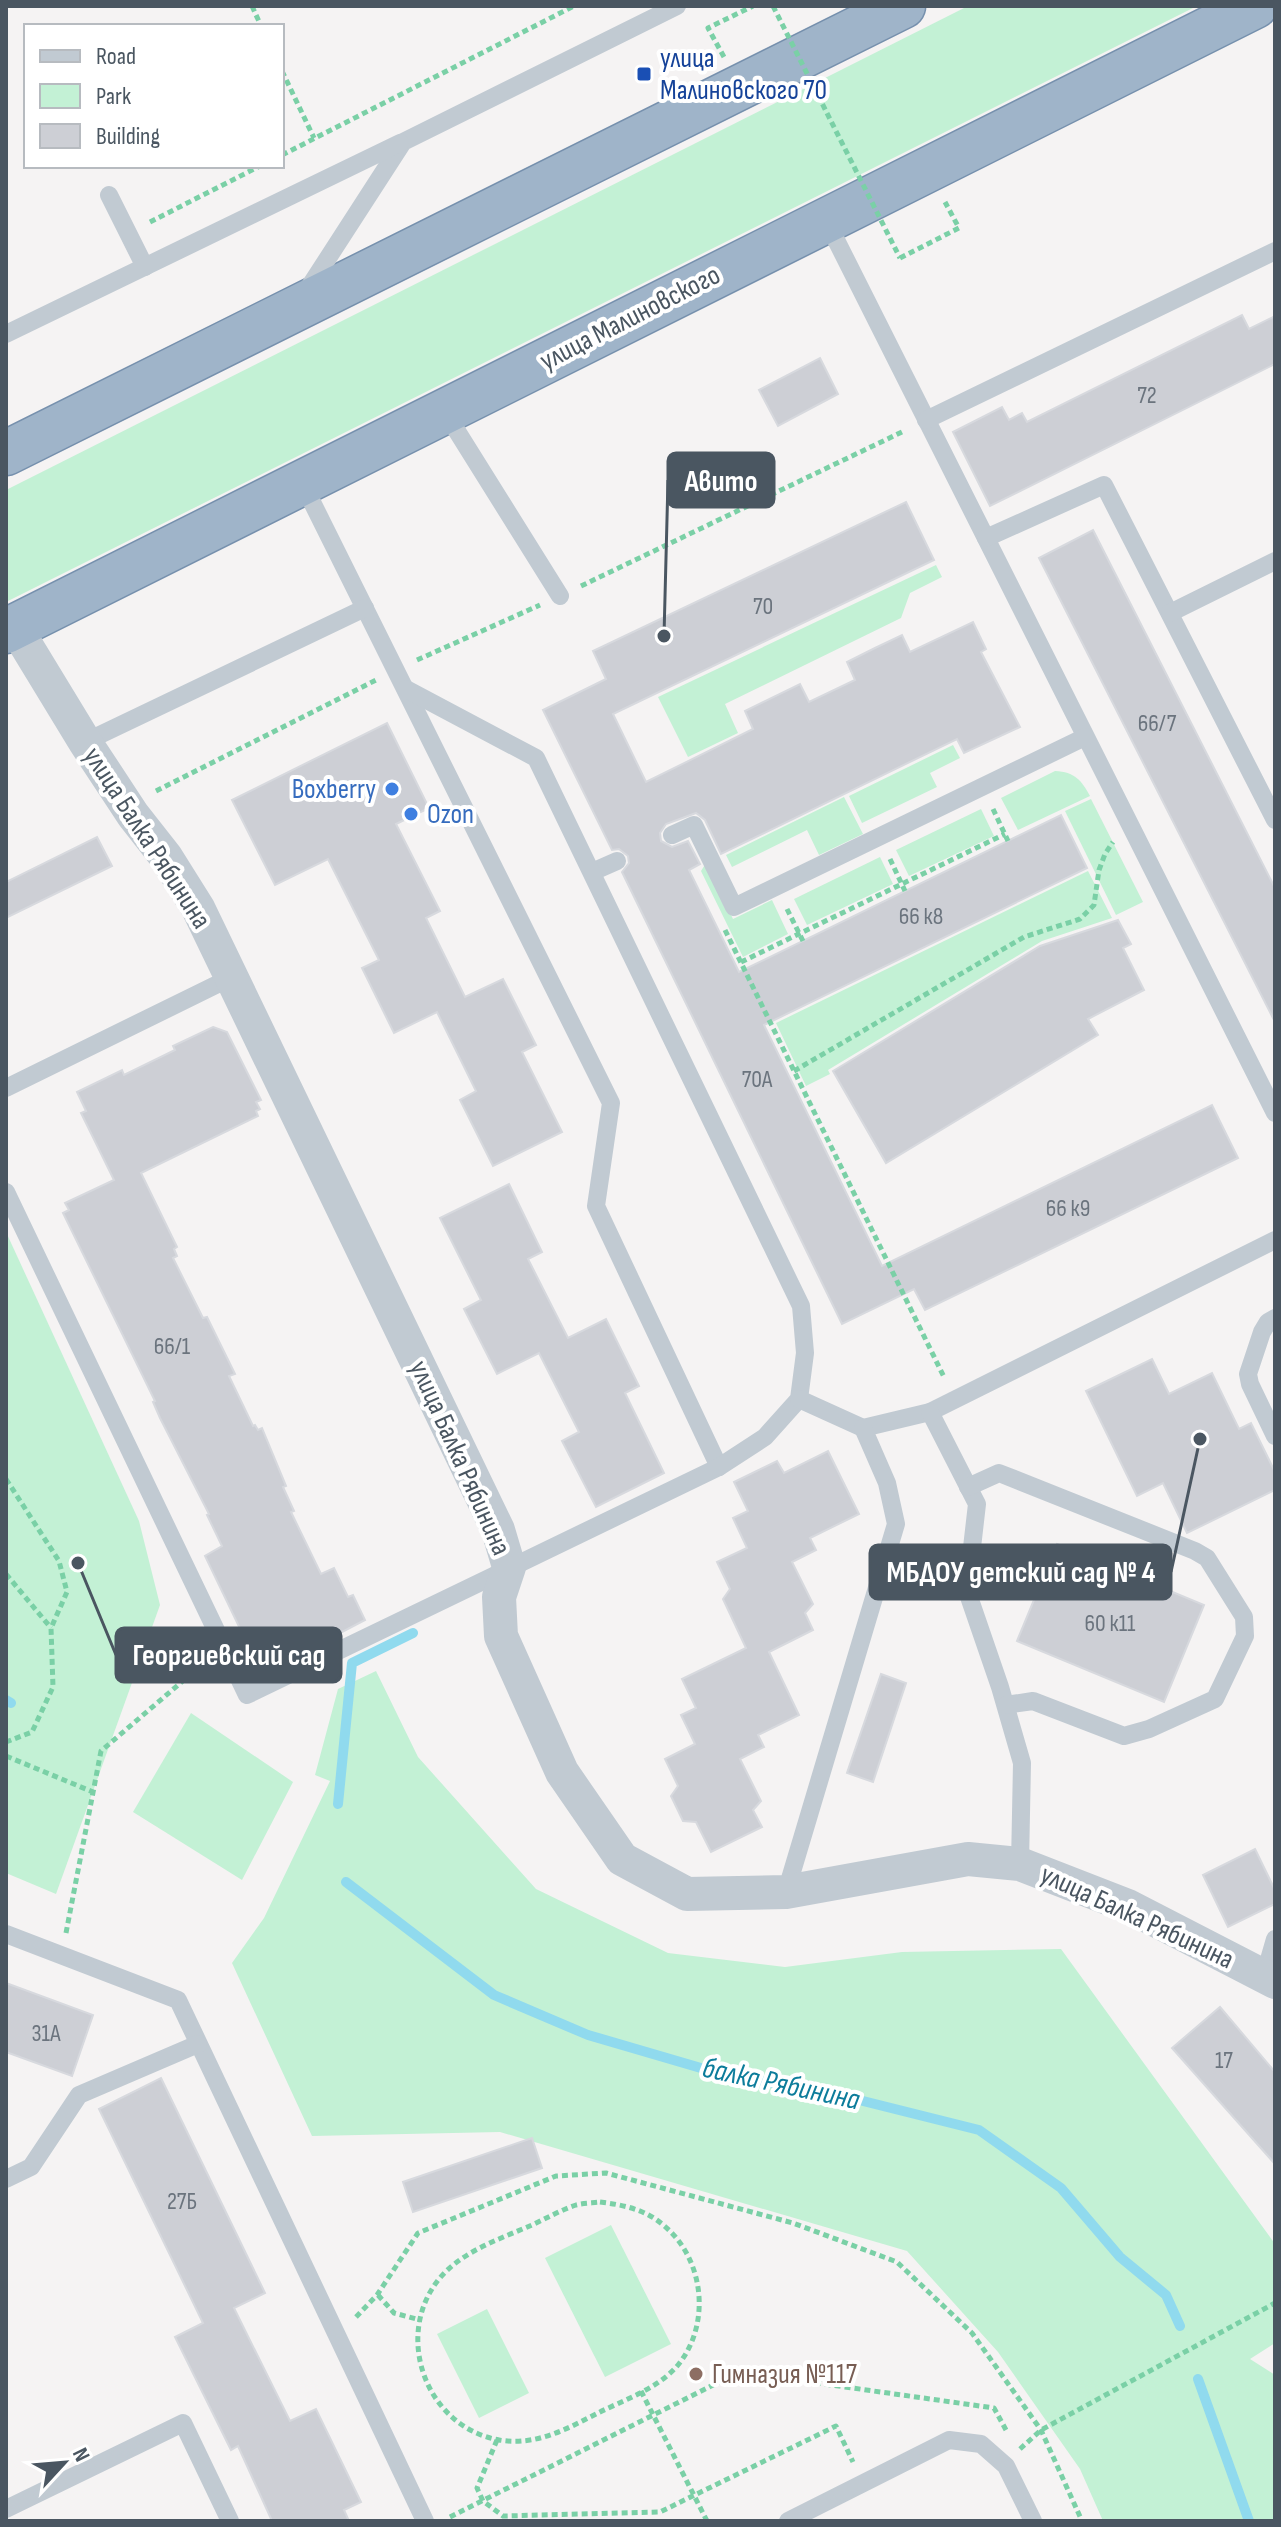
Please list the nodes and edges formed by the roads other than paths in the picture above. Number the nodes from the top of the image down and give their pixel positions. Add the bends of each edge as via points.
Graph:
1 (677, 6) edge
2 (903, 6) edge
3 (1255, 6) edge
4 (403, 142) junction
5 (109, 195) dead end
6 (826, 220) junction
7 (1275, 251) edge
8 (145, 267) junction
9 (297, 307) junction
10 (6, 334) edge
11 (444, 410) junction
12 (926, 420) junction
13 (6, 453) edge
14 (302, 481) junction
15 (986, 538) junction
16 (1275, 561) edge
17 (560, 596) road end
18 (365, 608) junction
19 (1170, 613) junction
20 (11, 629) edge
21 (406, 689) junction
22 (1085, 737) junction
23 (85, 742) junction
24 (1275, 820) edge
25 (672, 835) dead end
26 (617, 861) dead end
27 (592, 872) junction
28 (232, 977) junction
29 (6, 1088) edge
30 (1275, 1113) edge
31 (6, 1192) edge
32 (1275, 1240) edge
33 (1275, 1318) edge
34 (799, 1399) junction
35 (930, 1412) junction
36 (863, 1428) junction
37 (1275, 1436) edge
38 (719, 1467) junction
39 (968, 1487) junction
40 (509, 1567) junction
41 (1006, 1705) junction
42 (1020, 1864) junction
43 (786, 1892) junction
44 (6, 1934) edge
45 (1275, 1939) edge
46 (1269, 1980) edge
47 (198, 2044) junction
48 (6, 2179) edge
49 (6, 2509) edge
50 (427, 2520) edge
51 (230, 2521) edge
52 (788, 2521) edge
53 (1033, 2521) edge

1 - 4 lane
2 - 9 highway
3 - 6 highway, улица Малиновского
4 - 8 lane
4 - 9 lane
5 - 8 lane
6 - 11 highway, улица Малиновского
6 - 12 lane
7 - 12 lane
8 - 10 lane
9 - 13 highway
11 - 14 highway, улица Малиновского
11 - 17 lane
12 - 15 lane
14 - 18 lane
14 - 20 highway, улица Малиновского
15 - 19 lane via 1104,485
15 - 22 lane
16 - 19 lane
18 - 21 lane
18 - 23 lane
19 - 24 lane
20 - 23 street, улица Балка Рябинина
21 - 27 lane via 536,758
21 - 38 lane via 611,1103 596,1206
22 - 25 lane via 734,907 694,825
22 - 30 lane
23 - 28 street, улица Балка Рябинина via 198,908
26 - 27 lane
27 - 34 lane via 801,1306 805,1353
28 - 29 lane
28 - 40 street, улица Балка Рябинина via 498,1530
31 - 40 lane via 247,1695
32 - 35 lane
33 - 37 lane via 1262,1332 1248,1374
34 - 36 lane
34 - 38 lane via 765,1437
35 - 36 lane
35 - 39 lane
36 - 43 lane via 887,1483 896,1524
38 - 40 lane
39 - 41 lane via 977,1504 967,1591
39 - 41 lane via 999,1473 1195,1551 1207,1558 1244,1617 1245,1636 1215,1699 1149,1729 1124,1736 1033,1701
40 - 43 street, улица Балка Рябинина via 499,1597 501,1636 562,1772 622,1859 687,1894
41 - 42 lane via 1022,1763
42 - 43 street, улица Балка Рябинина via 968,1859
42 - 46 street, улица Балка Рябинина via 1128,1906
44 - 47 lane via 178,2000
45 - 46 lane
47 - 48 lane via 79,2095 31,2167
47 - 50 lane
49 - 51 lane via 183,2423
52 - 53 lane via 949,2440 981,2444 1006,2466

